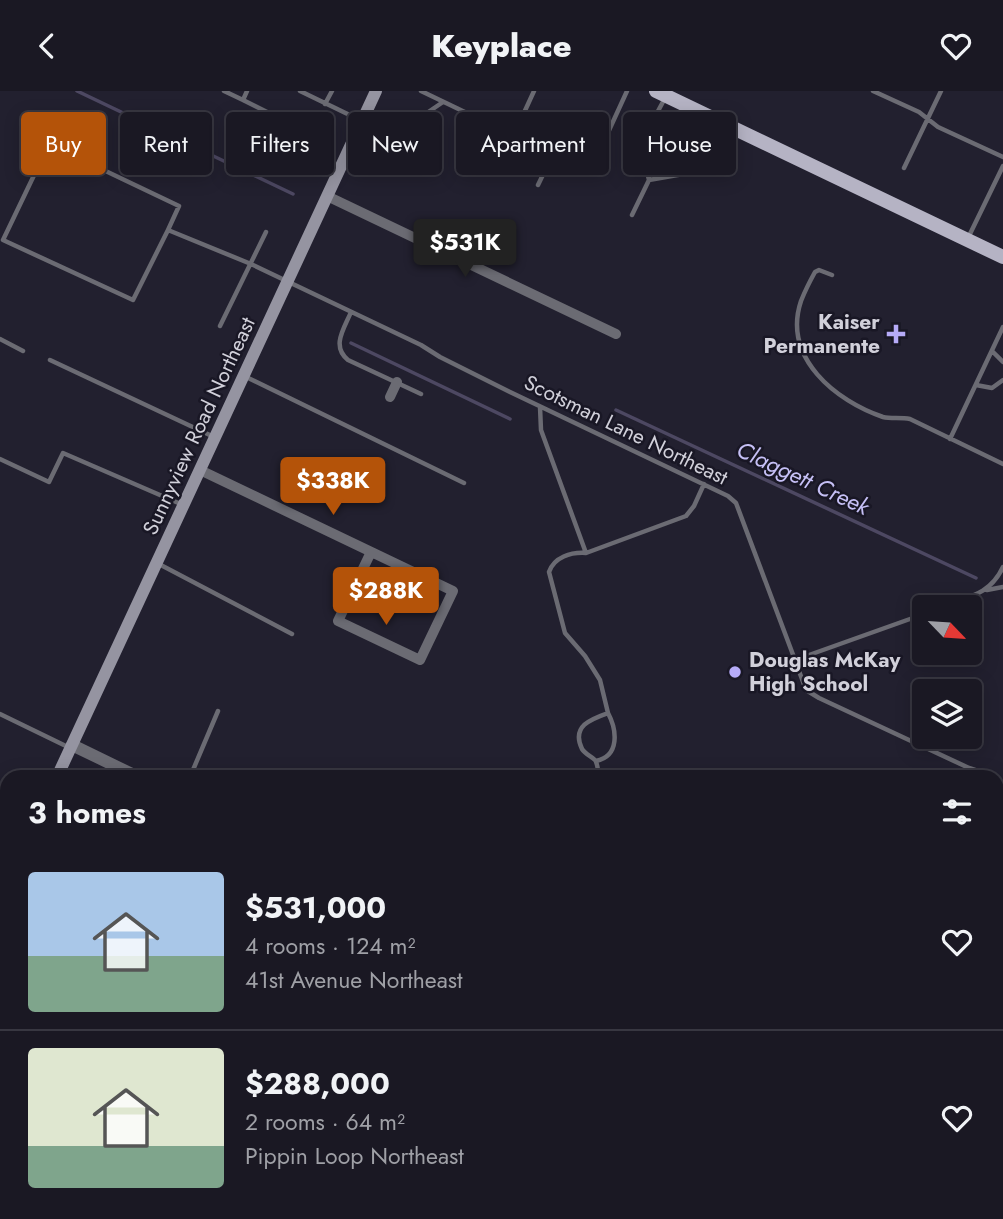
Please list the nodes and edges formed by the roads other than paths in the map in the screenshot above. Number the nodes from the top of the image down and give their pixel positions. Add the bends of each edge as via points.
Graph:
1 (223, 91) edge
2 (247, 91) edge
3 (300, 91) edge
4 (332, 91) edge
5 (376, 91) edge
6 (421, 91) edge
7 (534, 91) edge
8 (627, 91) edge
9 (873, 91) edge
10 (940, 91) edge
11 (661, 93) edge
12 (243, 100) junction
13 (444, 102) junction
14 (326, 104) junction
15 (267, 112) edge
16 (366, 112) edge
17 (429, 112) edge
18 (465, 112) edge
19 (524, 112) edge
20 (655, 112) edge
21 (700, 112) edge
22 (348, 114) edge
23 (927, 119) junction
24 (609, 128) edge
25 (736, 130) edge
26 (348, 151) edge
27 (1003, 157) edge
28 (1003, 166) edge
29 (904, 168) dead end
30 (543, 175) edge
31 (648, 175) edge
32 (678, 175) edge
33 (649, 180) junction
34 (538, 185) dead end
35 (327, 196) junction
36 (632, 215) dead end
37 (168, 230) junction
38 (266, 233) dead end
39 (967, 240) junction
40 (1003, 257) edge
41 (251, 264) junction
42 (832, 275) dead end
43 (287, 282) junction
44 (351, 312) junction
45 (220, 326) dead end
46 (1003, 327) edge
47 (616, 334) dead end
48 (0, 339) edge
49 (23, 351) dead end
50 (992, 351) junction
51 (50, 360) dead end
52 (1003, 362) edge
53 (244, 376) junction
54 (1003, 380) edge
55 (397, 382) junction
56 (976, 385) junction
57 (421, 394) dead end
58 (390, 397) dead end
59 (540, 407) junction
60 (215, 437) junction
61 (950, 439) junction
62 (0, 459) edge
63 (1003, 464) edge
64 (200, 470) junction
65 (464, 483) dead end
66 (704, 484) junction
67 (183, 505) junction
68 (371, 552) junction
69 (586, 553) junction
70 (156, 563) junction
71 (1003, 567) edge
72 (1003, 587) edge
73 (986, 590) junction
74 (973, 595) edge
75 (912, 618) edge
76 (292, 634) dead end
77 (795, 660) junction
78 (218, 711) dead end
79 (608, 713) junction
80 (0, 714) edge
81 (71, 746) junction
82 (596, 761) junction
83 (60, 770) edge
84 (123, 770) edge
85 (193, 770) edge
86 (598, 770) edge
87 (975, 770) edge

1 - 12 lane
2 - 12 lane
3 - 14 lane
4 - 14 lane
5 - 16 main road, Sunnyview Road Northeast
6 - 13 lane
7 - 19 lane
8 - 24 lane
9 - 23 lane
10 - 23 lane
11 - 20 lane
11 - 21 main road
12 - 15 lane
13 - 17 lane
13 - 18 lane
14 - 22 lane
23 - 27 lane
23 - 29 lane
25 - 39 main road
26 - 35 main road, Sunnyview Road Northeast
28 - 39 lane
30 - 34 lane
31 - 33 lane
32 - 33 lane
33 - 36 lane
35 - 43 main road, Sunnyview Road Northeast
35 - 47 street
37 - 37 lane via 133,300 3,240 49,144 179,206
37 - 41 lane, Scotsman Lane Northeast
38 - 41 lane
39 - 40 main road
41 - 43 lane, Scotsman Lane Northeast
41 - 45 lane
42 - 61 lane via 815,272 800,303 798,329 804,357 840,396 886,418 910,419
43 - 44 lane, Scotsman Lane Northeast
43 - 53 main road, Sunnyview Road Northeast
44 - 55 lane via 339,339 341,354
44 - 59 lane, Scotsman Lane Northeast
46 - 50 lane
48 - 49 lane
50 - 52 lane
50 - 56 lane
51 - 60 lane
53 - 60 main road, Sunnyview Road Northeast
53 - 65 lane
54 - 56 lane via 992,388
55 - 57 lane
55 - 58 street
56 - 61 lane
59 - 66 lane, Scotsman Lane Northeast
59 - 69 lane via 541,430
60 - 64 main road, Sunnyview Road Northeast
61 - 63 lane
62 - 67 lane via 49,482 63,453
64 - 67 main road, Sunnyview Road Northeast
64 - 68 street
66 - 69 lane via 688,514
66 - 77 lane, Scotsman Lane Northeast via 736,503
67 - 70 main road, Sunnyview Road Northeast
68 - 68 street via 453,591 420,660 338,621
69 - 79 lane via 559,558 549,572 565,633 600,680
70 - 76 lane
70 - 81 main road, Sunnyview Road Northeast
71 - 73 lane
72 - 73 lane
73 - 74 lane
75 - 77 lane
77 - 87 lane, Scotsman Lane Northeast via 806,690 819,698
78 - 85 lane
79 - 82 lane via 615,743 609,754
79 - 82 lane via 586,721 580,732 583,751
80 - 81 lane
81 - 83 main road, Sunnyview Road Northeast
81 - 84 street
82 - 86 lane

